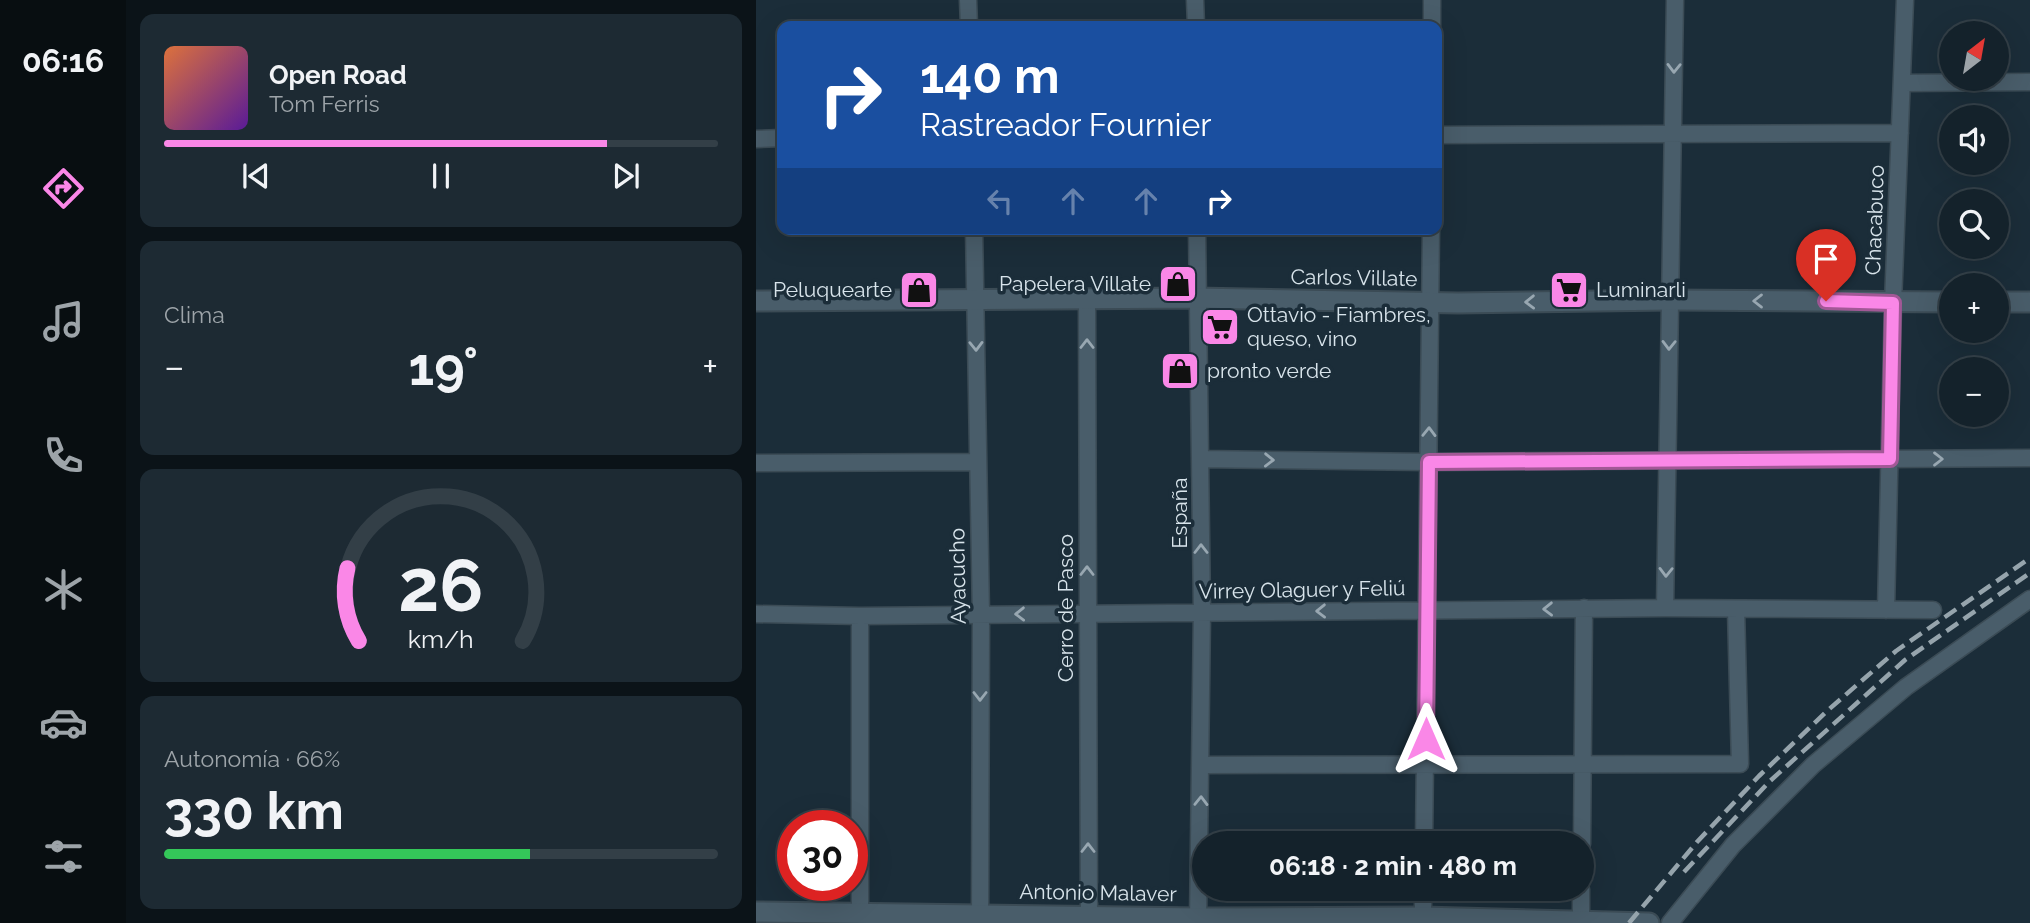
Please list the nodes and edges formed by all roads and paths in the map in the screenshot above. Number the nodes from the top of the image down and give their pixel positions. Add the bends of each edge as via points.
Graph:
1 (968, 0) edge
2 (1195, 0) edge
3 (1432, 0) edge
4 (1675, 0) edge
5 (1905, 0) edge
6 (969, 21) edge
7 (1196, 21) edge
8 (1432, 21) edge
9 (2030, 82) edge
10 (1902, 83) junction
11 (1900, 133) junction
12 (1672, 134) junction
13 (1442, 135) edge
14 (777, 138) edge
15 (756, 139) edge
16 (974, 235) edge
17 (1197, 235) edge
18 (1432, 235) edge
19 (1197, 298) junction
20 (1087, 300) junction
21 (1670, 300) junction
22 (756, 301) edge
23 (976, 301) junction
24 (1432, 302) junction
25 (1939, 302) edge
26 (2009, 302) edge
27 (2030, 302) edge
28 (1893, 303) junction
29 (2030, 458) edge
30 (1201, 459) junction
31 (1890, 459) junction
32 (1668, 461) junction
33 (977, 462) junction
34 (1429, 462) junction
35 (756, 463) edge
36 (2030, 599) edge
37 (1584, 608) junction
38 (1665, 608) junction
39 (1427, 610) junction
40 (1736, 610) junction
41 (1886, 610) junction
42 (1933, 610) dead end
43 (1202, 612) junction
44 (756, 614) edge
45 (1087, 614) junction
46 (981, 615) junction
47 (860, 616) junction
48 (1426, 764) junction
49 (1583, 764) junction
50 (1202, 765) junction
51 (1424, 831) edge
52 (1582, 831) edge
53 (1423, 901) edge
54 (1581, 901) edge
55 (756, 912) edge
56 (860, 912) junction
57 (1089, 916) junction
58 (980, 918) edge
59 (1198, 920) edge
60 (1423, 920) edge
61 (1581, 920) junction
62 (1649, 923) edge
63 (1670, 923) edge

1 - 6 street
2 - 7 street
3 - 8 street
4 -> 12 street
5 - 10 street, Chacabuco
9 - 10 street
10 - 11 street, Chacabuco
11 - 12 street
11 - 28 street, Chacabuco
12 - 13 street
12 - 21 street
14 - 15 street
16 - 23 street, Ayacucho
17 - 19 street, España
18 - 24 street
19 - 20 street, Carlos Villate
19 - 24 street, Carlos Villate
19 - 30 street, España
20 - 23 street, Carlos Villate
45 -> 20 street, Cerro de Pasco
21 -> 24 street, Carlos Villate
28 -> 21 street, Carlos Villate
21 -> 32 street
22 - 23 street, Carlos Villate
23 -> 33 street, Ayacucho
34 -> 24 street
25 - 28 street, Carlos Villate
26 - 27 street
28 - 31 street, Chacabuco
31 -> 29 street
30 -> 34 street
43 -> 30 street, España
31 - 32 street
31 - 41 street, Chacabuco
32 - 34 street
32 -> 38 street
33 - 35 street
33 - 46 street, Ayacucho
34 - 39 street
36 - 63 street via 1906,687 1813,765 1733,845
37 - 38 street, Virrey Olaguer y Feliú
37 -> 39 street, Virrey Olaguer y Feliú
37 - 49 street
38 - 40 street, Virrey Olaguer y Feliú
39 -> 43 street, Virrey Olaguer y Feliú
39 - 48 street
40 - 41 street, Virrey Olaguer y Feliú
40 - 49 street via 1740,764
41 - 42 street, Virrey Olaguer y Feliú
43 - 45 street, Virrey Olaguer y Feliú
43 - 50 street, España
44 - 47 street, Virrey Olaguer y Feliú
45 -> 46 street, Virrey Olaguer y Feliú
57 -> 45 street, Cerro de Pasco
46 - 47 street, Virrey Olaguer y Feliú
46 -> 58 street, Ayacucho
47 - 56 street
48 - 49 street
48 - 50 street
48 - 51 street
49 - 52 street
59 -> 50 street, España
53 - 60 street
54 - 61 street
55 - 56 street, Antonio Malaver
56 - 58 street, Antonio Malaver
57 - 58 street, Antonio Malaver
57 - 59 street, Antonio Malaver
59 - 60 street, Antonio Malaver
60 - 61 street, Antonio Malaver
61 - 62 street, Antonio Malaver

